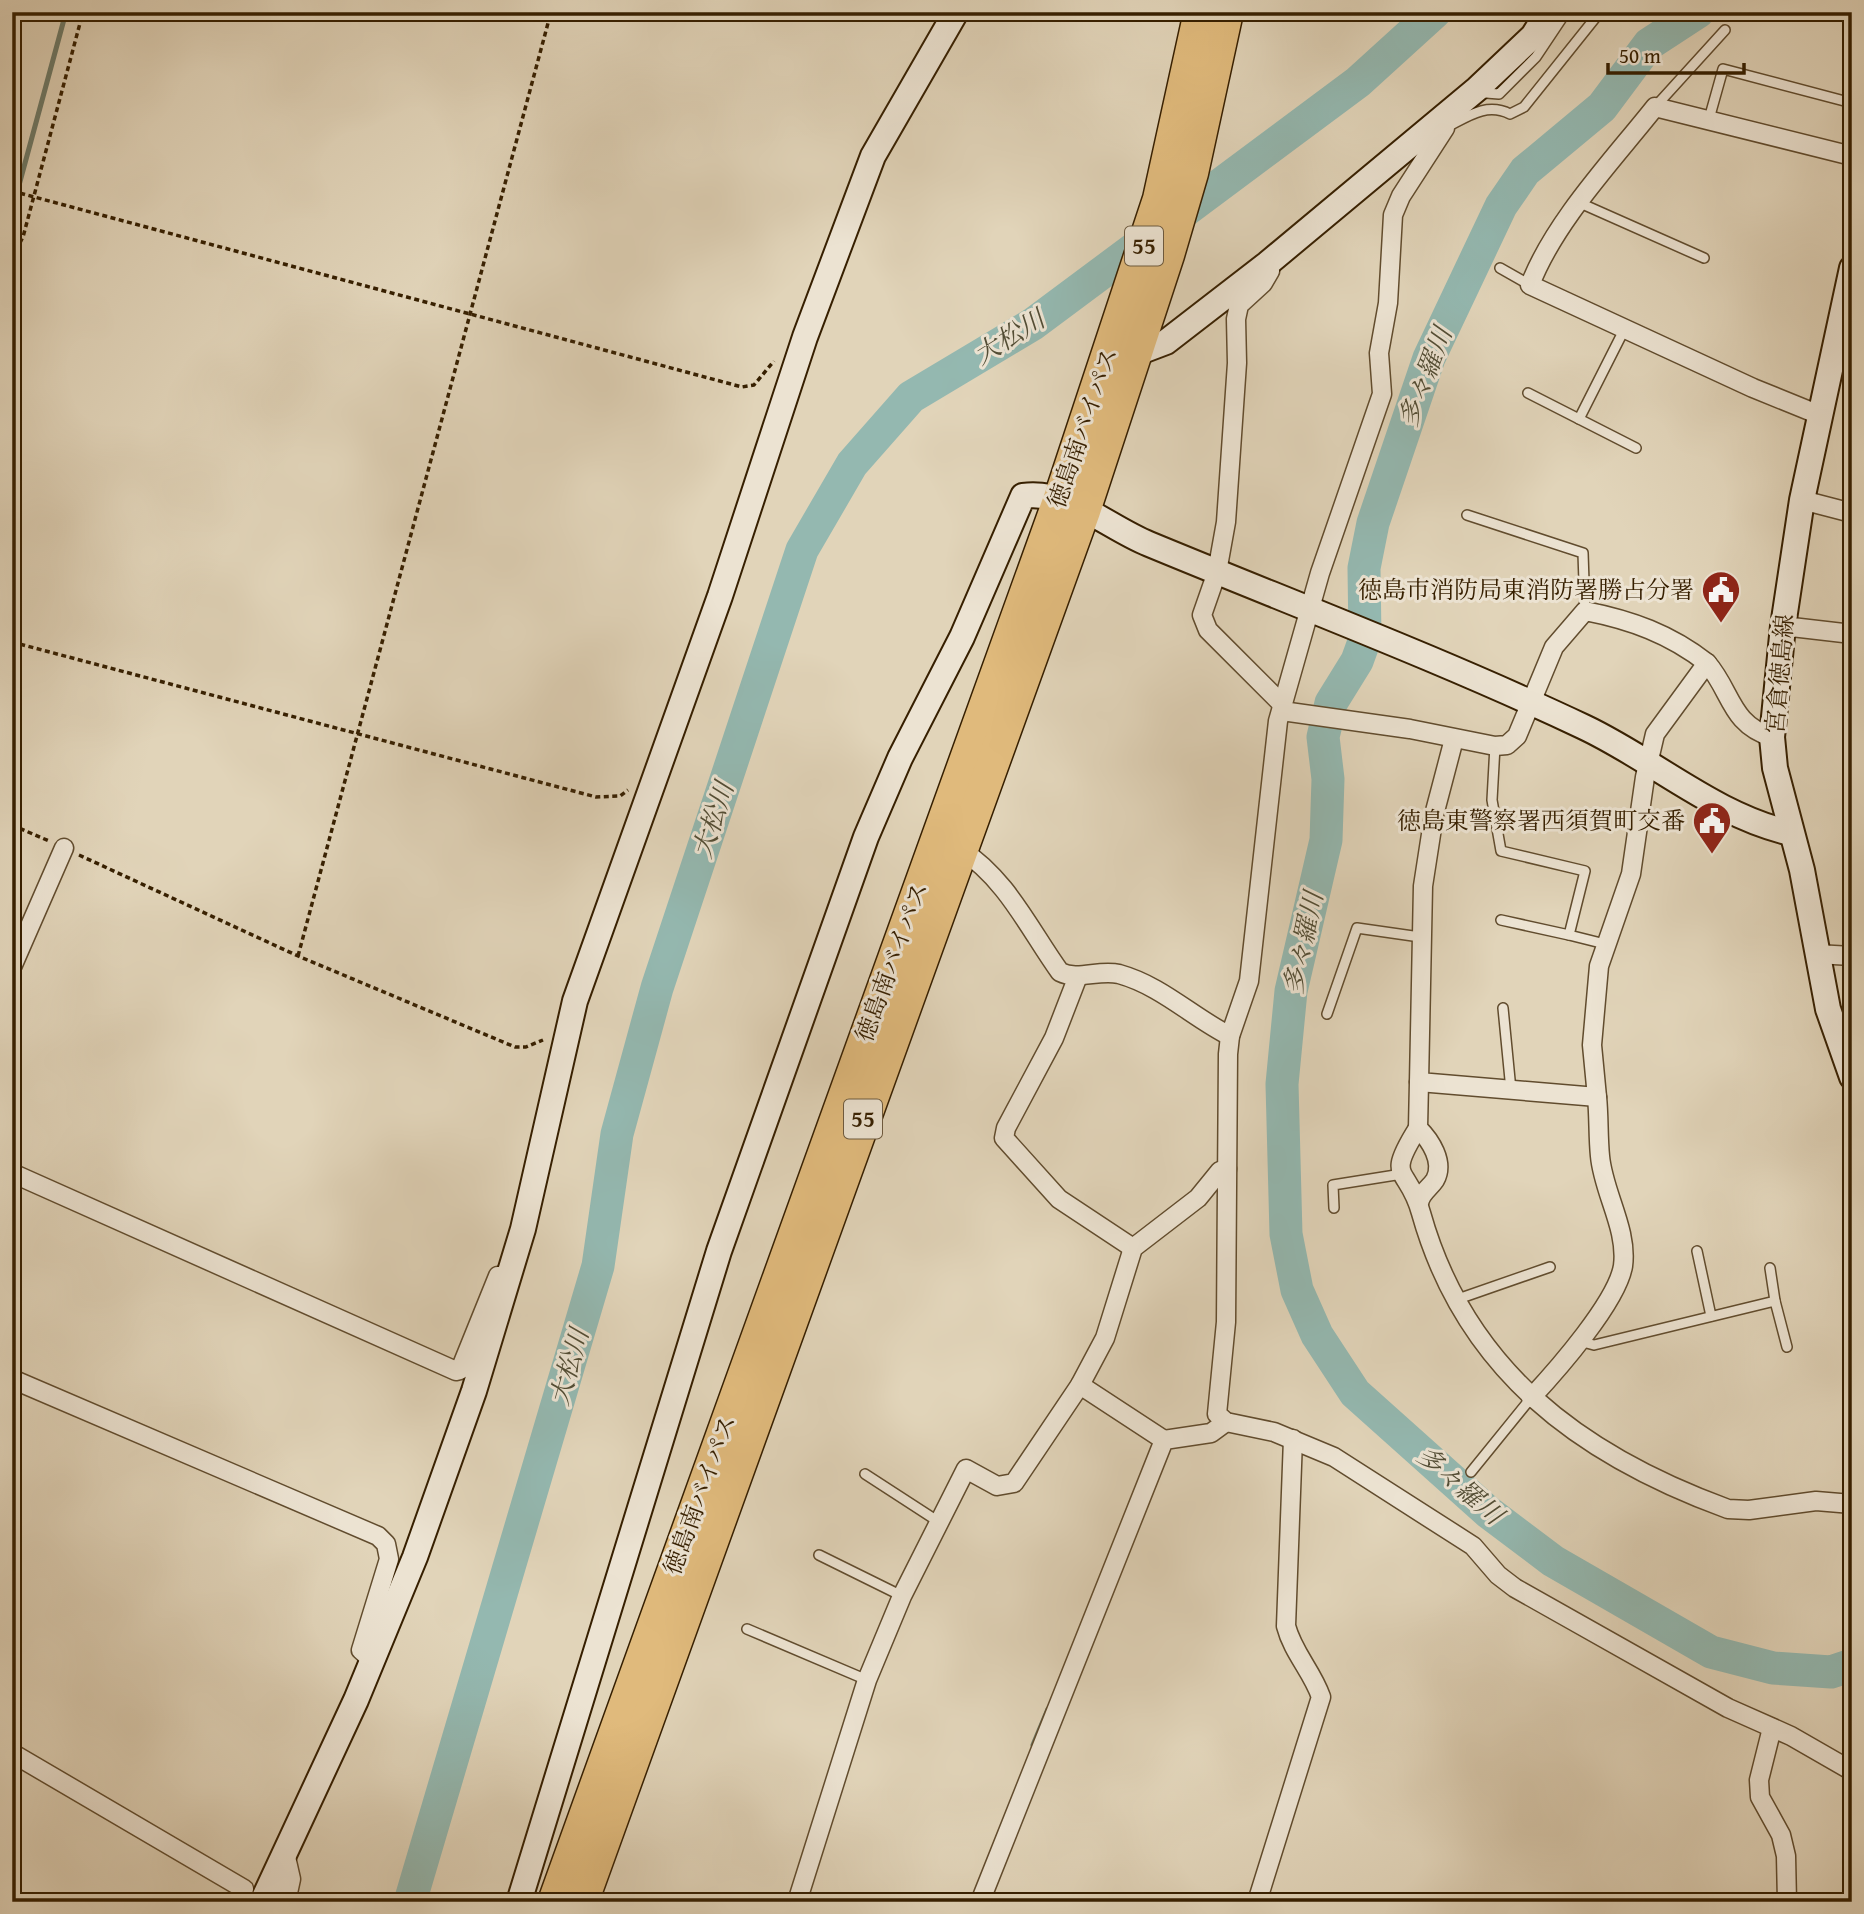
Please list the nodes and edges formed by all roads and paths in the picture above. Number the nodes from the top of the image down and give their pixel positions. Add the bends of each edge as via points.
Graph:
1 (83, 12) edge
2 (551, 12) edge
3 (956, 12) edge
4 (1200, 12) edge
5 (1227, 12) edge
6 (1548, 12) edge
7 (1566, 12) edge
8 (1600, 12) edge
9 (1725, 30) dead end
10 (1477, 89) junction
11 (1852, 103) edge
12 (1655, 107) junction
13 (1192, 116) junction
14 (1709, 119) junction
15 (1445, 122) junction
16 (1852, 156) edge
17 (12, 191) edge
18 (34, 196) junction
19 (1580, 203) junction
20 (12, 258) edge
21 (1704, 258) dead end
22 (1267, 264) junction
23 (1500, 268) dead end
24 (1852, 268) edge
25 (1530, 285) junction
26 (471, 315) junction
27 (1624, 330) junction
28 (805, 337) junction
29 (1140, 345) junction
30 (1528, 393) dead end
31 (1822, 416) junction
32 (1579, 419) junction
33 (1636, 448) dead end
34 (1802, 500) junction
35 (1072, 504) junction
36 (1852, 513) edge
37 (1467, 515) dead end
38 (1217, 572) junction
39 (1308, 609) junction
40 (1585, 611) junction
41 (1783, 626) junction
42 (1852, 635) edge
43 (12, 642) edge
44 (1707, 663) junction
45 (1532, 702) junction
46 (1282, 708) junction
47 (360, 733) junction
48 (1772, 737) junction
49 (1454, 739) junction
50 (1495, 746) junction
51 (1649, 761) junction
52 (631, 788) dead end
53 (12, 825) edge
54 (1791, 834) junction
55 (64, 848) junction
56 (960, 849) junction
57 (1501, 920) dead end
58 (1569, 935) junction
59 (1420, 937) junction
60 (1605, 944) junction
61 (1816, 954) junction
62 (298, 956) junction
63 (1852, 956) edge
64 (12, 967) edge
65 (1078, 976) junction
66 (1503, 1008) dead end
67 (1327, 1014) dead end
68 (547, 1028) dead end
69 (1230, 1035) junction
70 (1852, 1077) edge
71 (1419, 1082) junction
72 (1511, 1090) junction
73 (1597, 1097) junction
74 (1418, 1128) junction
75 (1227, 1169) junction
76 (12, 1174) edge
77 (1402, 1174) junction
78 (1419, 1203) junction
79 (1334, 1208) dead end
80 (1133, 1248) junction
81 (1697, 1251) dead end
82 (1550, 1268) dead end
83 (1770, 1268) dead end
84 (511, 1277) junction
85 (1458, 1299) junction
86 (1775, 1301) junction
87 (1711, 1316) junction
88 (1579, 1341) junction
89 (1787, 1347) dead end
90 (12, 1379) edge
91 (1080, 1385) junction
92 (1531, 1398) junction
93 (1226, 1422) junction
94 (1293, 1439) junction
95 (1164, 1440) junction
96 (1471, 1472) dead end
97 (865, 1474) dead end
98 (1852, 1504) edge
99 (939, 1522) junction
100 (819, 1555) dead end
101 (902, 1596) junction
102 (747, 1629) dead end
103 (372, 1660) junction
104 (867, 1680) junction
105 (1772, 1728) junction
106 (12, 1752) edge
107 (1852, 1771) edge
108 (286, 1857) junction
109 (237, 1902) edge
110 (262, 1902) edge
111 (286, 1902) edge
112 (519, 1902) edge
113 (554, 1902) edge
114 (582, 1902) edge
115 (797, 1902) edge
116 (980, 1902) edge
117 (1257, 1902) edge
118 (1787, 1902) edge

1 - 18 path
2 - 26 path
3 - 28 street via 873,156
4 - 13 highway, 徳島南バイパス / 55
5 - 13 highway, 徳島南バイパス / 55
6 - 10 street via 1533,36
7 - 10 lane via 1536,57 1499,94
8 - 15 lane via 1524,107 1510,114 1497,108 1481,110
9 - 12 lane
10 - 15 street
11 - 14 lane via 1723,69
12 - 14 street
12 - 19 street
13 - 29 highway, 徳島南バイパス / 55 via 1192,173
13 - 35 highway, 徳島南バイパス / 55 via 1155,211 1104,368
14 - 16 street
15 - 22 street
15 - 39 street via 1393,215 1388,303 1379,353 1382,394
17 - 18 path
18 - 20 path
18 - 26 path
19 - 21 lane
19 - 25 street via 1549,247
22 - 29 street via 1166,342
22 - 38 street via 1263,283 1239,305 1236,319 1235,405 1226,522
23 - 25 lane
24 - 31 street, 宮倉徳島線
25 - 27 street
26 - 28 path via 742,387 754,385 784,347
26 - 47 path
27 - 31 street
27 - 32 lane
28 - 84 street via 720,596 575,1001
29 - 35 highway, 徳島南バイパス / 55
30 - 32 lane
31 - 34 street, 宮倉徳島線
32 - 33 lane
34 - 36 street
34 - 41 street, 宮倉徳島線
35 - 38 street via 1127,536
35 - 56 highway, 徳島南バイパス / 55
35 - 112 street via 1041,494 1023,496 962,637 900,758 866,837 719,1251
35 - 113 highway, 徳島南バイパス / 55
37 - 40 lane via 1583,553
38 - 39 street
38 - 46 street via 1203,621
39 - 45 street
39 - 46 street
40 - 44 street via 1658,631
40 - 45 street via 1554,647
41 - 42 street
41 - 48 street, 宮倉徳島線
43 - 47 path
44 - 48 street via 1743,723
44 - 51 street via 1656,734
45 - 50 street via 1517,736 1507,745
45 - 51 street
46 - 49 street
46 - 69 street via 1274,741 1249,981
47 - 52 path via 596,797 620,796
47 - 62 path
48 - 54 street, 宮倉徳島線
49 - 50 street
49 - 59 street via 1427,850
50 - 58 lane via 1492,800 1501,851 1585,871
51 - 54 street via 1758,826
51 - 60 street via 1632,874
53 - 55 path
54 - 61 street, 宮倉徳島線
55 - 62 path
55 - 64 street
56 - 65 street via 988,871 1027,918 1060,972
56 - 114 highway, 徳島南バイパス / 55
57 - 58 lane
58 - 60 lane
59 - 67 lane via 1357,928
59 - 71 street
60 - 73 street via 1592,1045
61 - 63 street
61 - 70 street, 宮倉徳島線 via 1828,1009
62 - 68 path via 516,1047 543,1040
65 - 69 street via 1107,972 1143,983
65 - 80 street via 1054,1038 1004,1138 1059,1199
66 - 72 lane
69 - 75 street
71 - 72 street
71 - 74 street
72 - 73 street
73 - 88 street via 1600,1155 1623,1264 1614,1291
74 - 77 street via 1403,1150
74 - 78 street via 1436,1155 1437,1172
75 - 80 street via 1220,1171 1198,1198
75 - 93 street via 1226,1321 1217,1414
76 - 84 street via 456,1371 498,1276
77 - 78 street
77 - 79 lane via 1333,1185
78 - 85 street via 1433,1256
80 - 91 street via 1113,1318
81 - 87 lane
82 - 85 lane
83 - 86 lane
84 - 103 street via 415,1557
85 - 92 street via 1504,1370
86 - 87 lane
86 - 89 lane
87 - 88 lane via 1594,1345
88 - 92 street
90 - 103 street via 378,1536 386,1544 388,1559 360,1650
91 - 95 street
91 - 99 street via 1014,1483 998,1486 966,1469
92 - 96 lane
92 - 98 street via 1592,1446 1728,1509 1807,1502
93 - 94 street
93 - 95 street via 1211,1433
94 - 105 street via 1334,1457 1473,1546 1515,1588
94 - 117 street via 1286,1626 1291,1646 1321,1697
95 - 116 street
97 - 99 lane
99 - 101 street
100 - 101 lane
101 - 104 street
102 - 104 lane
103 - 108 street
104 - 115 street
105 - 107 street
105 - 118 street via 1759,1780 1760,1797 1781,1835
106 - 109 street via 244,1889
108 - 110 street
108 - 111 street via 291,1879

